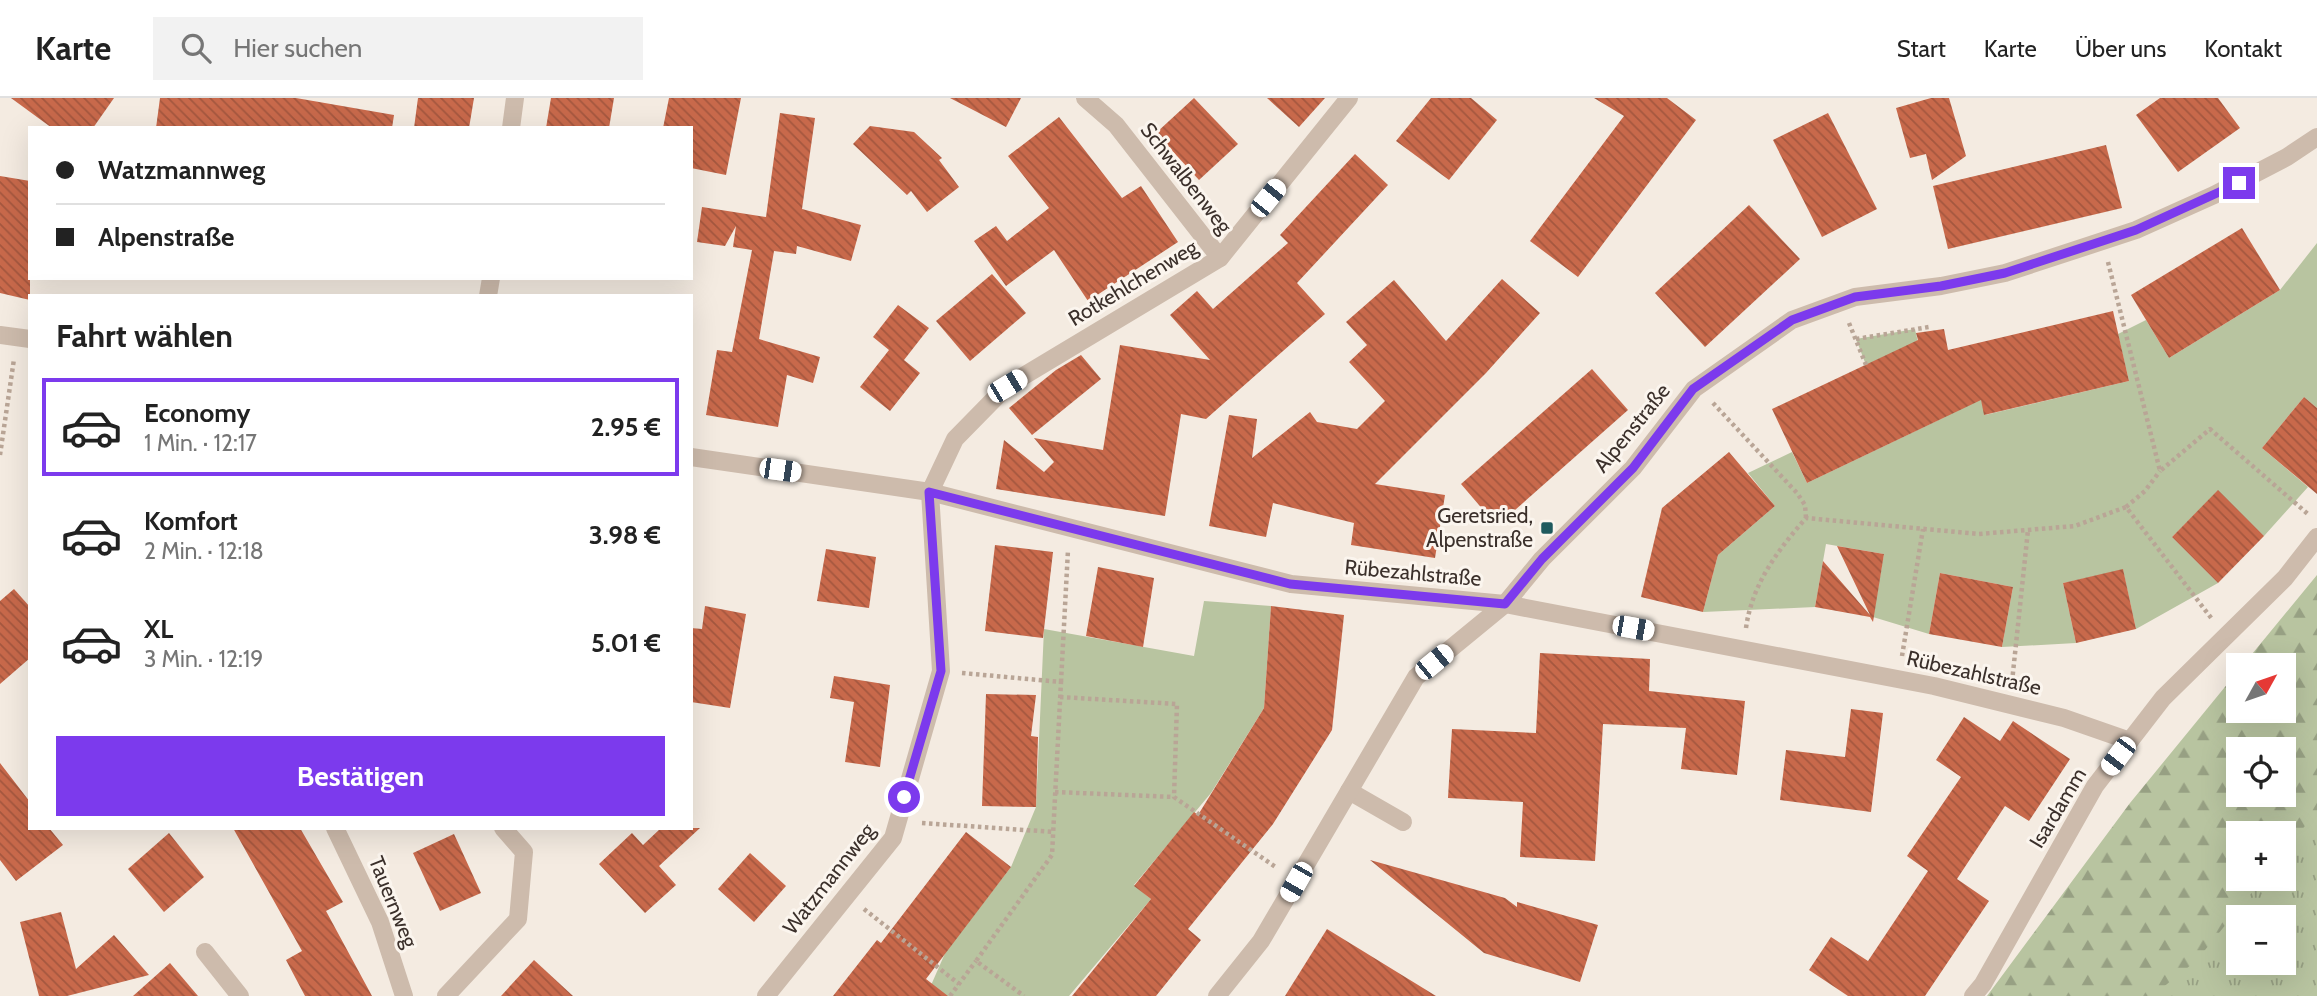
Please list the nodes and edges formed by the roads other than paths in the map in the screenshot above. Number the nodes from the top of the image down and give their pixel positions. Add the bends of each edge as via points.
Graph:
1 (515, 98) edge
2 (1085, 98) edge
3 (1349, 98) edge
4 (511, 126) edge
5 (2317, 137) edge
6 (1220, 258) junction
7 (693, 457) edge
8 (929, 492) junction
9 (2317, 537) edge
10 (1505, 604) junction
11 (2130, 741) junction
12 (1349, 791) junction
13 (1403, 822) dead end
14 (336, 830) edge
15 (505, 830) edge
16 (205, 952) dead end
17 (240, 996) edge
18 (404, 996) edge
19 (446, 996) edge
20 (766, 996) edge
21 (1217, 996) edge
22 (1972, 996) edge

1 - 4 street
2 - 6 street, Schwalbenweg via 1116,125
3 - 6 street, Rotkehlchenweg
5 - 10 street, Alpenstraße via 2214,195 2104,241 2005,273 1847,299 1792,320 1698,387 1633,468 1542,559
6 - 8 street, Rotkehlchenweg via 1007,386 955,439
7 - 8 street, Rübezahlstraße
8 - 10 street, Rübezahlstraße via 1290,584
8 - 20 street, Watzmannweg via 941,671 893,838
9 - 11 street, Isardamm via 2285,578 2163,698
10 - 11 street, Rübezahlstraße via 1899,679 2064,718
10 - 12 street, Alpenstraße via 1416,677
11 - 22 street, Isardamm via 2095,786
12 - 13 street
12 - 21 street, Alpenstraße via 1261,941
14 - 18 street, Tauernweg via 380,922
15 - 19 street via 524,852 518,919
16 - 17 street

